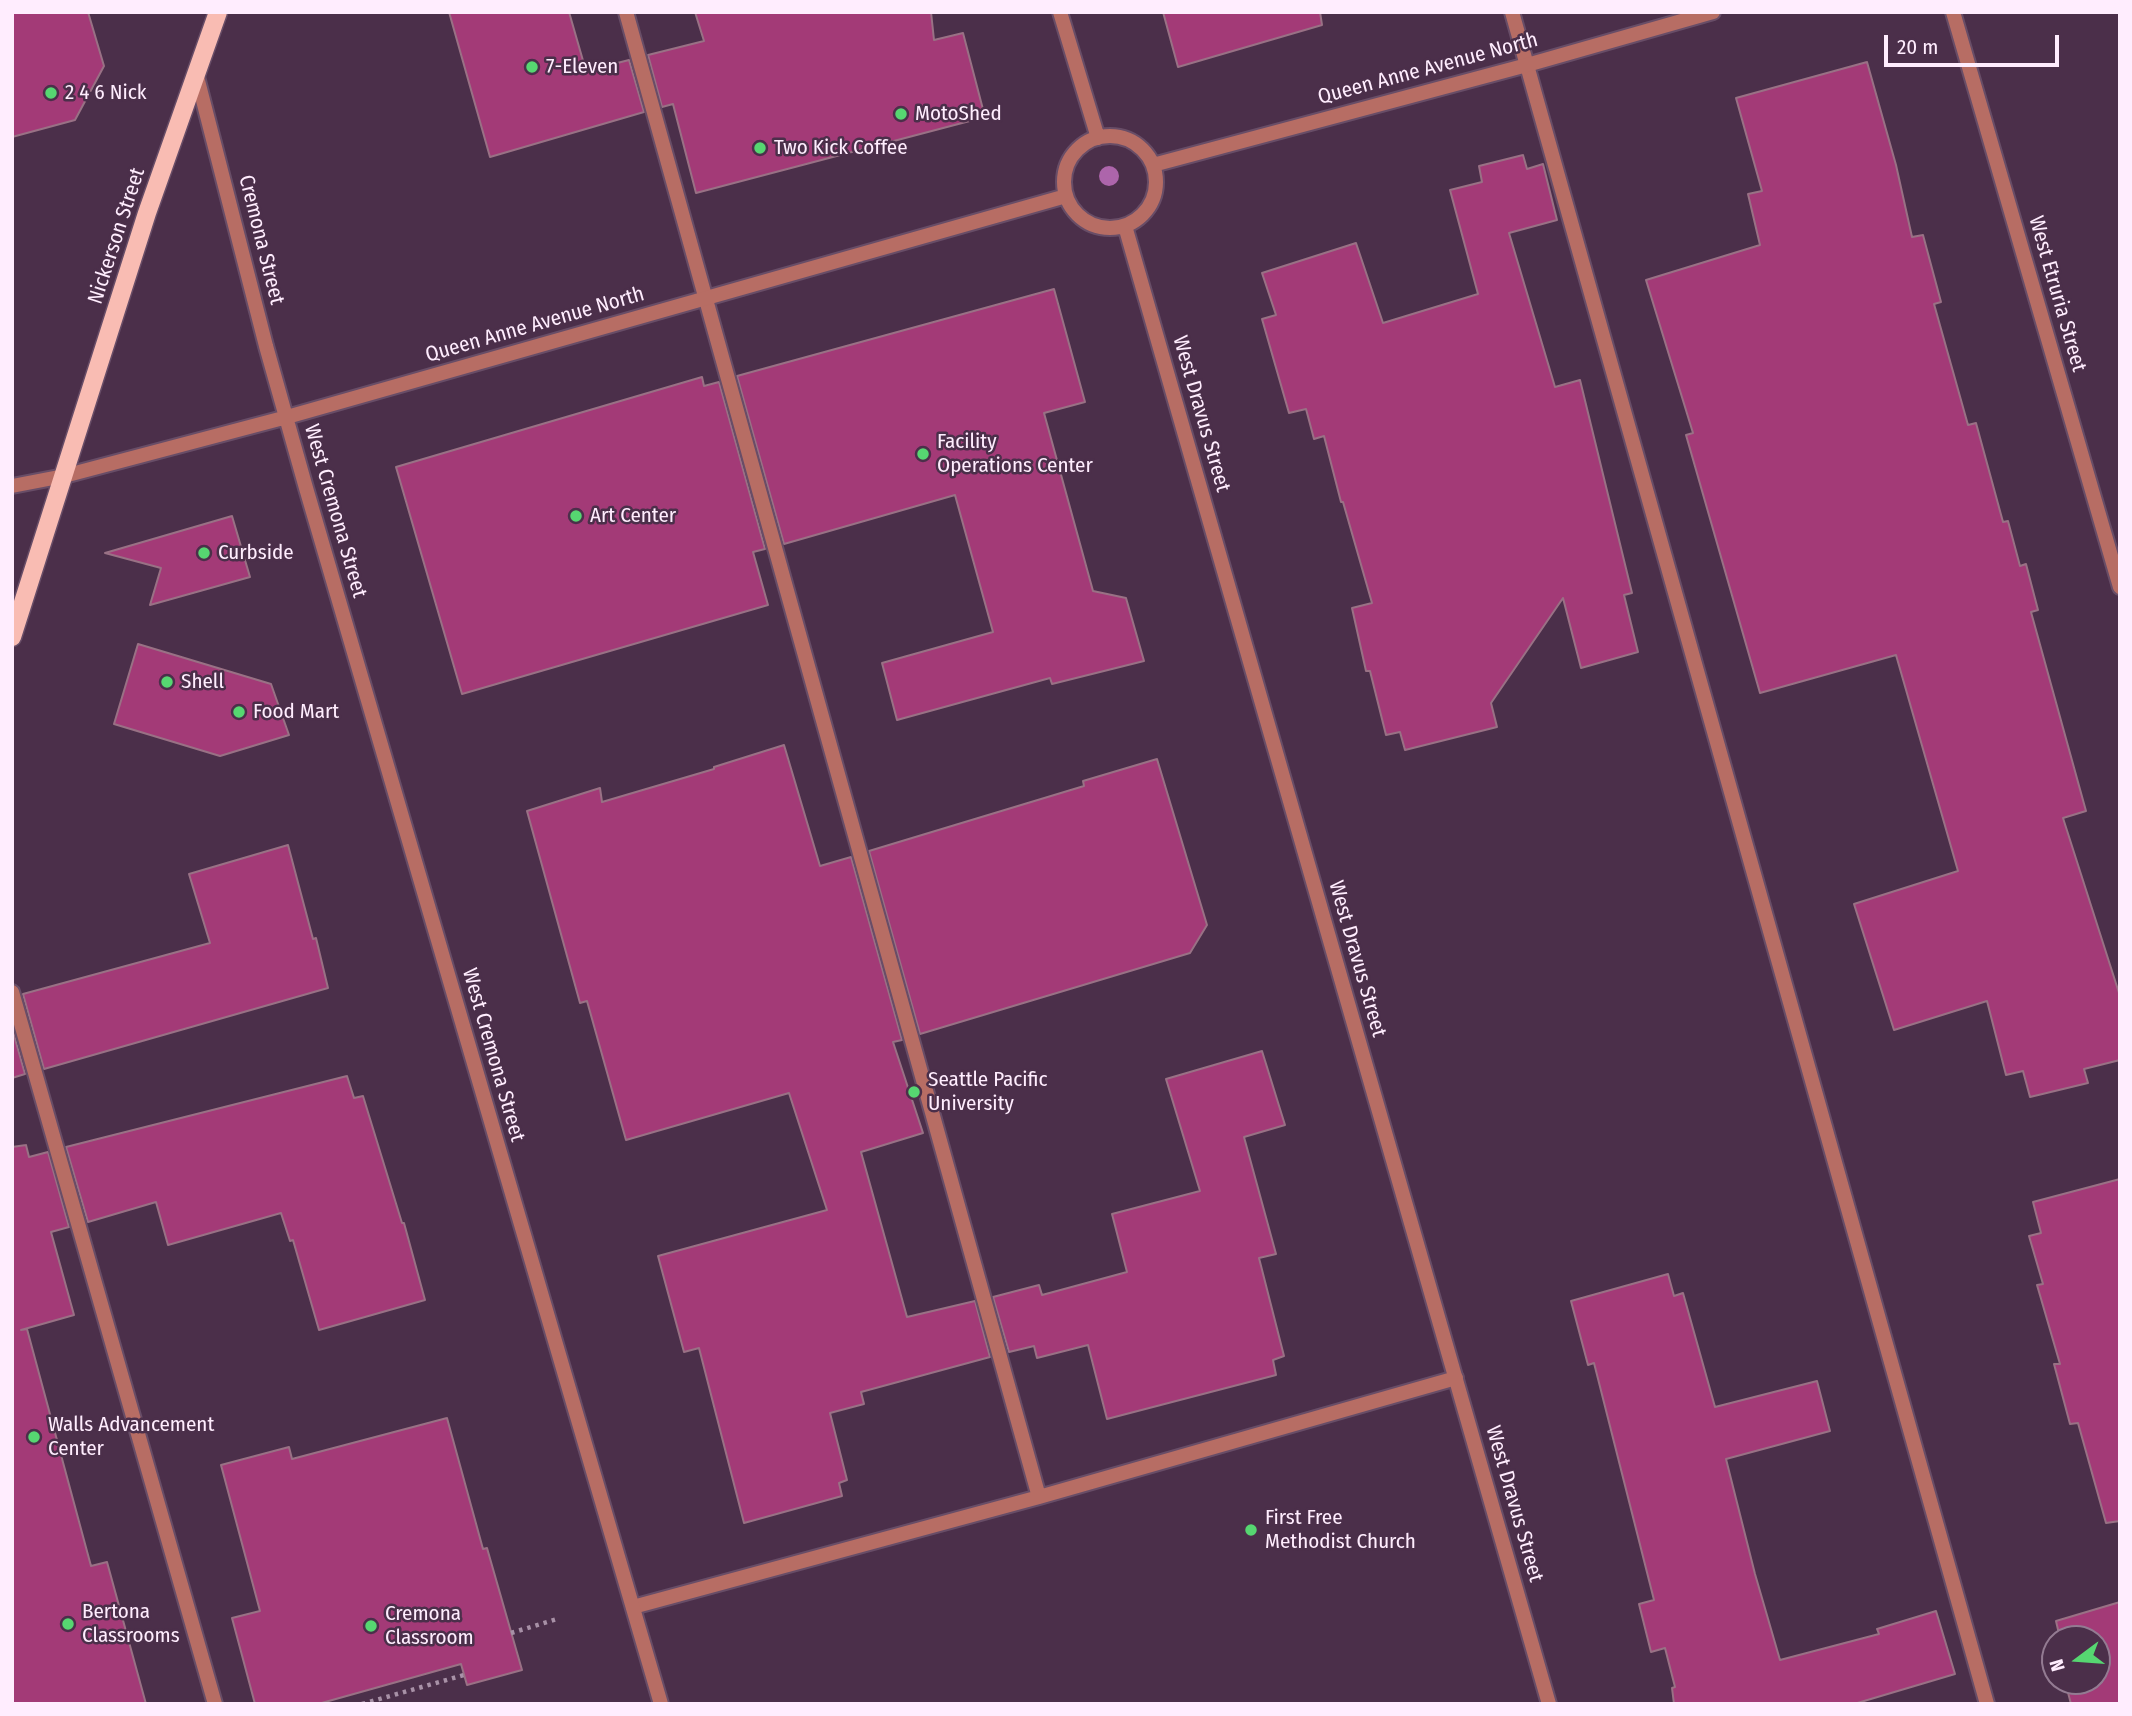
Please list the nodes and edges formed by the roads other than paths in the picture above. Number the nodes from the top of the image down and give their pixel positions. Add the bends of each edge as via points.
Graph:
1 (218, 12) edge
2 (626, 12) edge
3 (1060, 12) edge
4 (1512, 12) edge
5 (1713, 12) edge
6 (1954, 12) edge
7 (1527, 65) junction
8 (196, 73) junction
9 (1098, 138) junction
10 (1153, 165) junction
11 (1066, 195) junction
12 (1125, 226) junction
13 (706, 298) junction
14 (287, 417) junction
15 (64, 475) junction
16 (12, 486) edge
17 (2120, 587) edge
18 (12, 638) edge
19 (12, 992) edge
20 (1456, 1378) junction
21 (1039, 1497) junction
22 (633, 1607) junction
23 (215, 1704) edge
24 (661, 1704) edge
25 (1549, 1704) edge
26 (1987, 1704) edge

1 - 8 main road, Nickerson Street
2 - 13 street
3 - 9 street
4 - 7 street
5 - 7 street, Queen Anne Avenue North
6 - 17 street, West Etruria Street
7 - 10 street, Queen Anne Avenue North
7 - 26 street
8 - 14 street, Cremona Street
8 - 15 main road, Nickerson Street
9 - 10 street via 1129,140
9 - 11 street via 1072,156 1065,171
10 - 12 street via 1156,188 1152,202 1144,214
11 - 12 street via 1077,215 1090,224
11 - 13 street, Queen Anne Avenue North
12 - 20 street, West Dravus Street
13 - 14 street, Queen Anne Avenue North
13 - 21 street
14 - 15 street, Queen Anne Avenue North
14 - 22 street, West Cremona Street
15 - 16 street, Queen Anne Avenue North
15 - 18 main road, Nickerson Street
19 - 23 street
20 - 21 street
20 - 25 street, West Dravus Street
21 - 22 street
22 - 24 street, West Cremona Street

